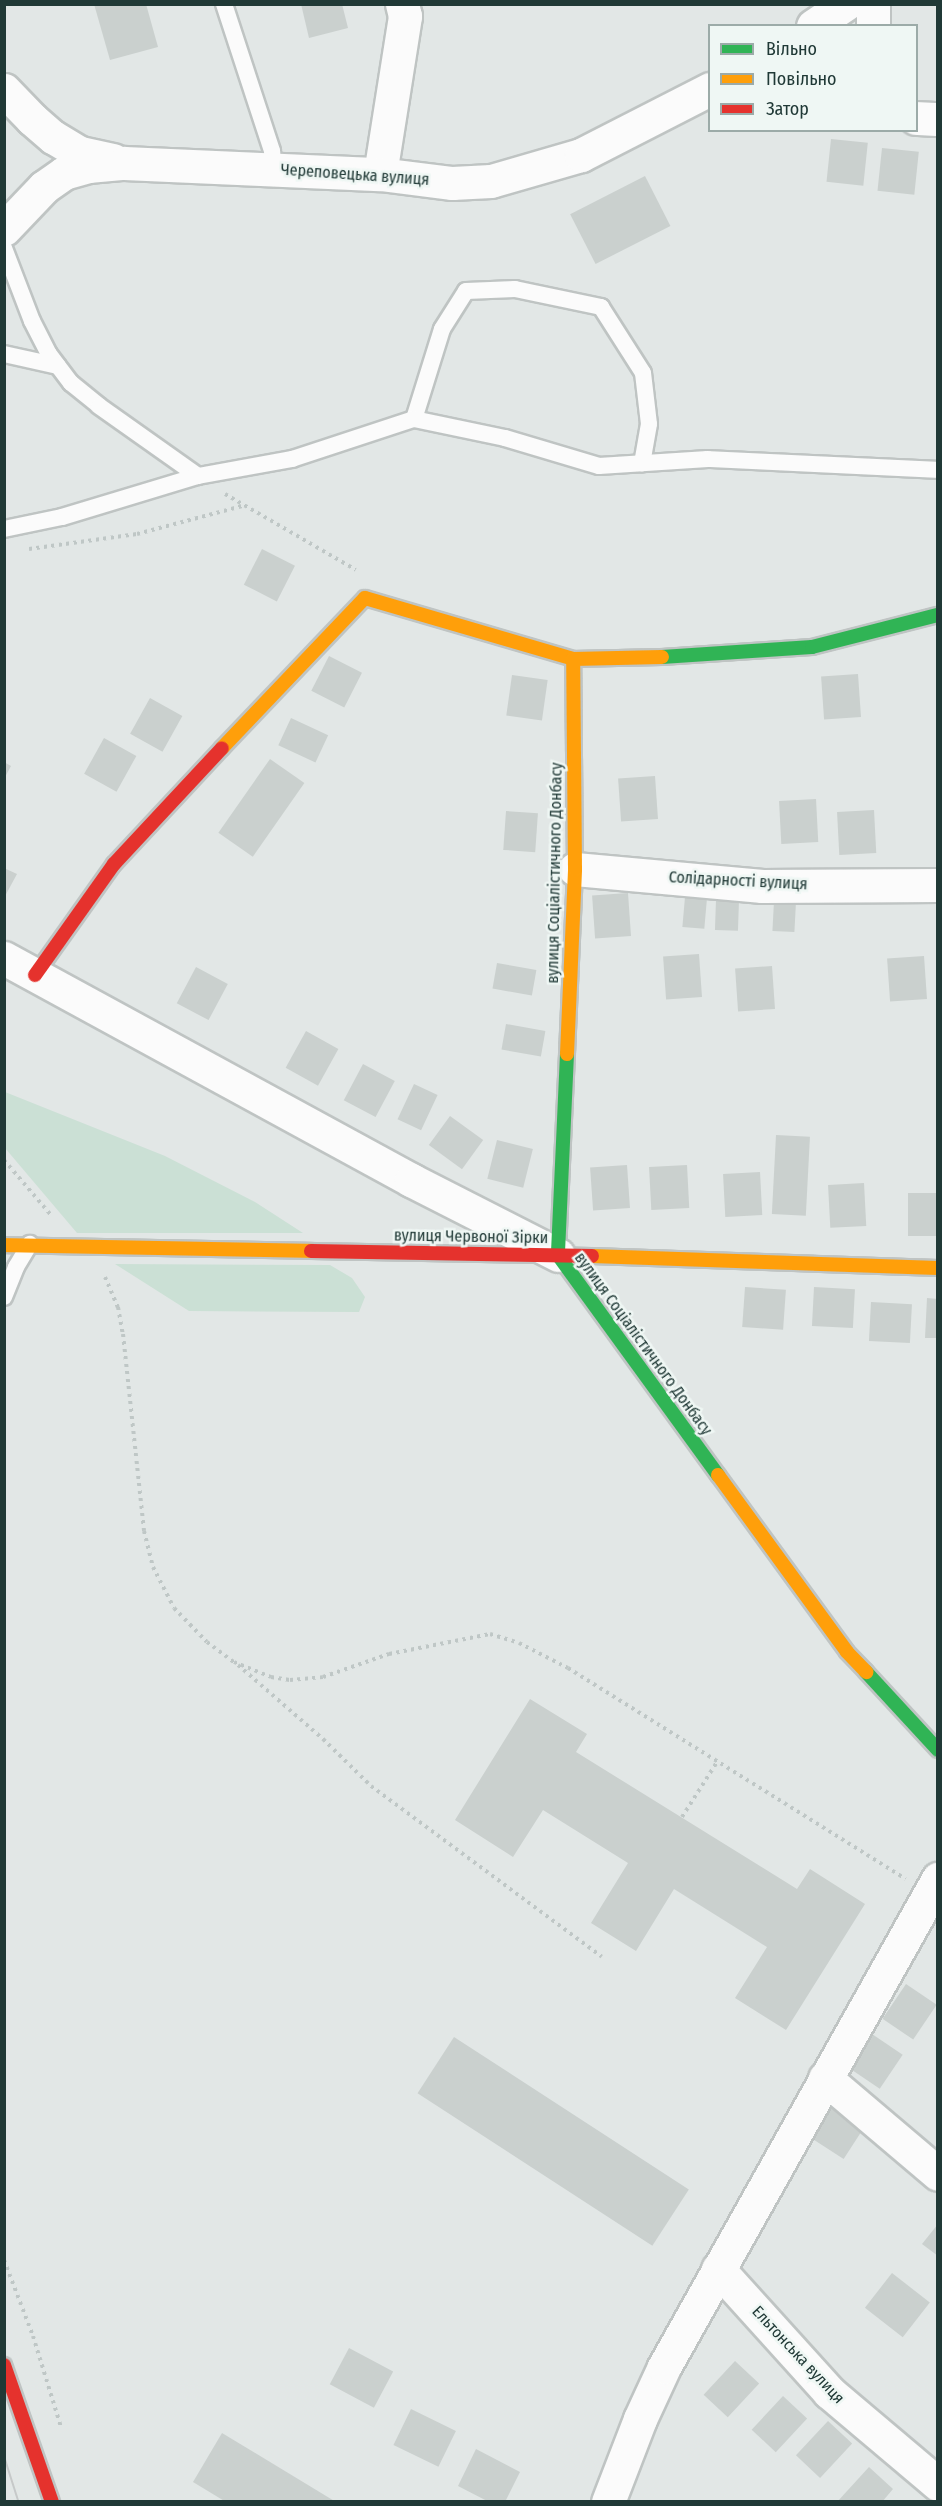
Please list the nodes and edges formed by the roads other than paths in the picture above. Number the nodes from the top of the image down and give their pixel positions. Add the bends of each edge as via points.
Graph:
1 (224, 4) edge
2 (402, 4) edge
3 (852, 5) edge
4 (817, 24) edge
5 (871, 24) edge
6 (4, 90) edge
7 (708, 90) edge
8 (123, 163) junction
9 (274, 169) junction
10 (380, 174) junction
11 (4, 229) edge
12 (4, 248) edge
13 (4, 354) edge
14 (58, 366) junction
15 (414, 419) junction
16 (642, 463) junction
17 (938, 470) edge
18 (198, 476) junction
19 (4, 529) edge
20 (938, 615) edge
21 (573, 659) junction
22 (575, 869) junction
23 (938, 885) edge
24 (4, 958) edge
25 (35, 975) junction
26 (30, 1244) junction
27 (4, 1245) edge
28 (558, 1255) junction
29 (938, 1268) edge
30 (5, 1293) edge
31 (938, 1750) edge
32 (933, 1886) edge
33 (825, 2078) junction
34 (938, 2174) edge
35 (718, 2269) junction
36 (4, 2365) edge
37 (938, 2484) edge
38 (52, 2502) edge
39 (608, 2502) edge

1 - 9 lane via 272,151
2 - 10 street via 405,16
3 - 4 street
3 - 5 street
6 - 8 street via 53,137 80,153
7 - 10 street, Череповецька вулиця via 581,155 502,178 452,183
8 - 9 street, Череповецька вулиця
8 - 11 street, Череповецька вулиця via 64,173 44,187
9 - 10 street, Череповецька вулиця
12 - 14 lane via 32,321
13 - 14 lane
14 - 18 lane via 71,383 99,406
15 - 16 lane via 505,438 599,465
15 - 16 lane via 442,329 466,291 515,289 601,307 643,373 649,424
15 - 18 lane via 292,459
16 - 17 lane via 708,459
18 - 19 lane via 62,517
20 - 21 street via 812,647
21 - 22 street, вулиця Соціалістичного Донбасу
21 - 25 street via 365,598 144,829 114,864
22 - 23 street, Солідарності вулиця via 762,886
22 - 28 street, вулиця Соціалістичного Донбасу
24 - 25 street
25 - 28 street via 411,1180
26 - 27 street, вулиця Червоної Зірки
26 - 28 street, вулиця Червоної Зірки
26 - 30 lane
28 - 29 street, вулиця Червоної Зірки
28 - 31 street, вулиця Соціалістичного Донбасу via 848,1652
32 - 33 street
33 - 34 street
33 - 35 street
35 - 37 street, Ельтонська вулиця via 829,2392
35 - 39 street via 654,2388
36 - 38 street

